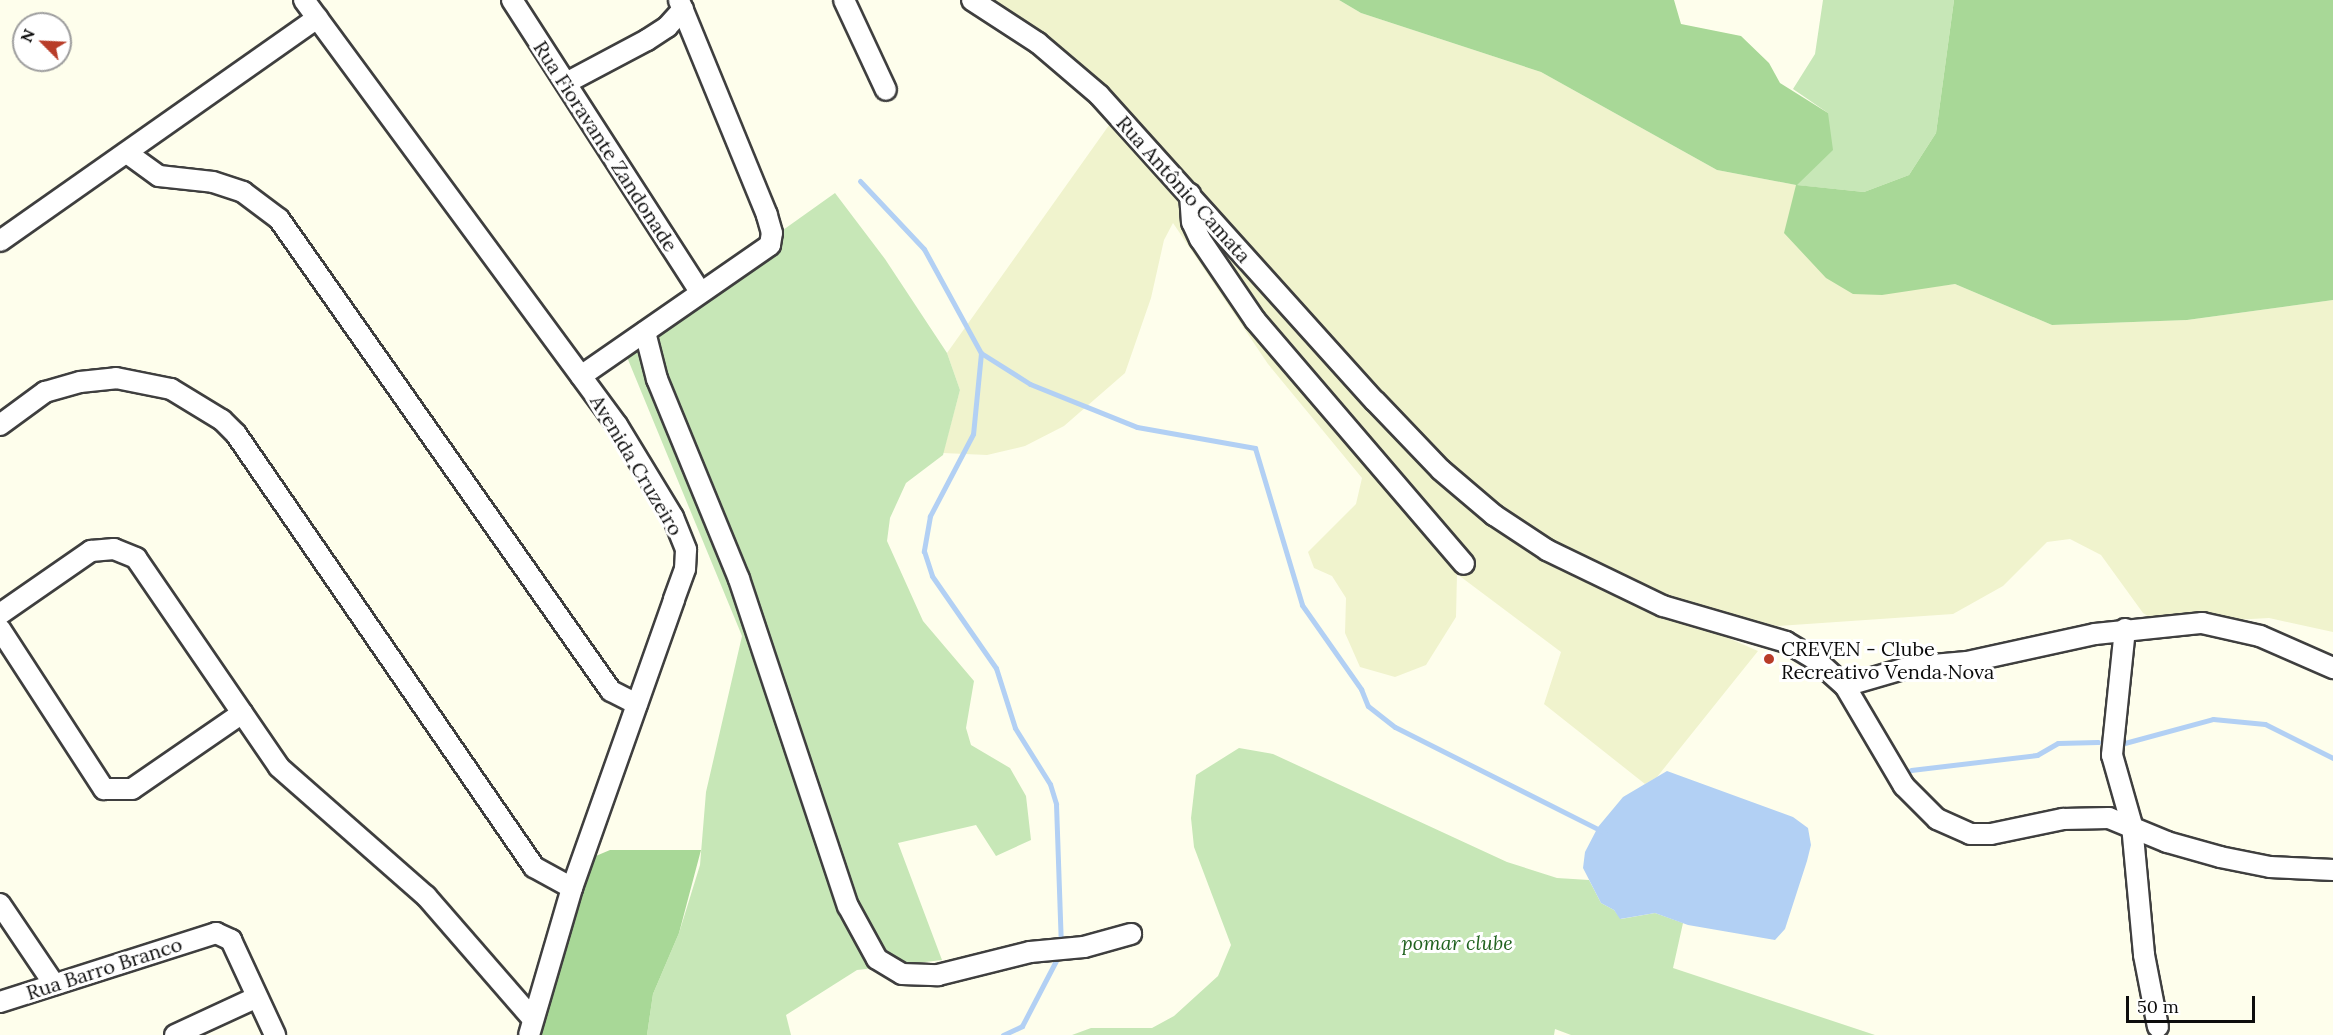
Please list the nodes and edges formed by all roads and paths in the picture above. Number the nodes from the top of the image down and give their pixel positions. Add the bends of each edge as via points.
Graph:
1 (304, 0) edge
2 (512, 0) edge
3 (844, 0) edge
4 (972, 0) edge
5 (681, 5) edge
6 (317, 18) junction
7 (667, 27) junction
8 (692, 32) junction
9 (566, 83) junction
10 (886, 90) dead end
11 (127, 153) junction
12 (1190, 194) junction
13 (0, 241) edge
14 (700, 292) junction
15 (645, 332) junction
16 (581, 376) junction
17 (0, 425) edge
18 (1464, 564) dead end
19 (0, 614) edge
20 (0, 629) edge
21 (2125, 629) junction
22 (2333, 668) edge
23 (1845, 687) junction
24 (637, 704) junction
25 (242, 713) junction
26 (2132, 825) junction
27 (2333, 870) edge
28 (572, 888) junction
29 (0, 904) edge
30 (1131, 934) dead end
31 (54, 984) junction
32 (255, 998) junction
33 (0, 1002) edge
34 (531, 1027) edge
35 (2158, 1027) dead end
36 (175, 1035) edge
37 (275, 1035) edge

1 - 6 street, Avenida Cruzeiro
2 - 9 street, Rua Fioravante Zandonade
3 - 10 street
4 - 12 street, Rua Antônio Camata via 1066,65
5 - 7 street
5 - 8 street
6 - 11 street
6 - 16 street, Avenida Cruzeiro
7 - 8 street
7 - 9 street via 624,55
8 - 14 street via 772,233 770,245 762,252
9 - 14 street, Rua Fioravante Zandonade
11 - 13 street
11 - 24 street via 159,176 213,182 243,192 279,219 611,691
12 - 18 street via 1192,222 1200,239 1255,320
12 - 23 street, Rua Antônio Camata via 1375,401 1441,470 1494,516 1548,550 1663,606 1786,642 1816,660
14 - 15 street
15 - 16 street
15 - 30 street via 657,379 739,579 848,906 877,959 902,974 938,975 1049,948
16 - 24 street, Avenida Cruzeiro via 617,425 660,496 686,550 678,590
17 - 28 street via 45,392 80,381 116,378 171,389 222,420 236,434 534,867
19 - 25 street via 91,551 106,548 129,554 136,558
20 - 25 street via 104,789 132,789
21 - 22 street via 2202,623 2224,626 2260,636
21 - 23 street via 1967,662 1910,668
21 - 26 street via 2112,755
23 - 26 street, Rua Antônio Camata via 1904,786 1937,819 1953,829 1991,834 2089,817
24 - 28 street, Avenida Cruzeiro
25 - 34 street via 279,767 426,896
26 - 27 street, Rua Antônio Camata via 2167,842 2220,857 2270,867
26 - 35 street via 2144,955
28 - 34 street, Avenida Cruzeiro
29 - 31 street
31 - 32 street, Rua Barro Branco via 209,934 224,934 231,940
31 - 33 street, Rua Barro Branco
32 - 36 street
32 - 37 street

